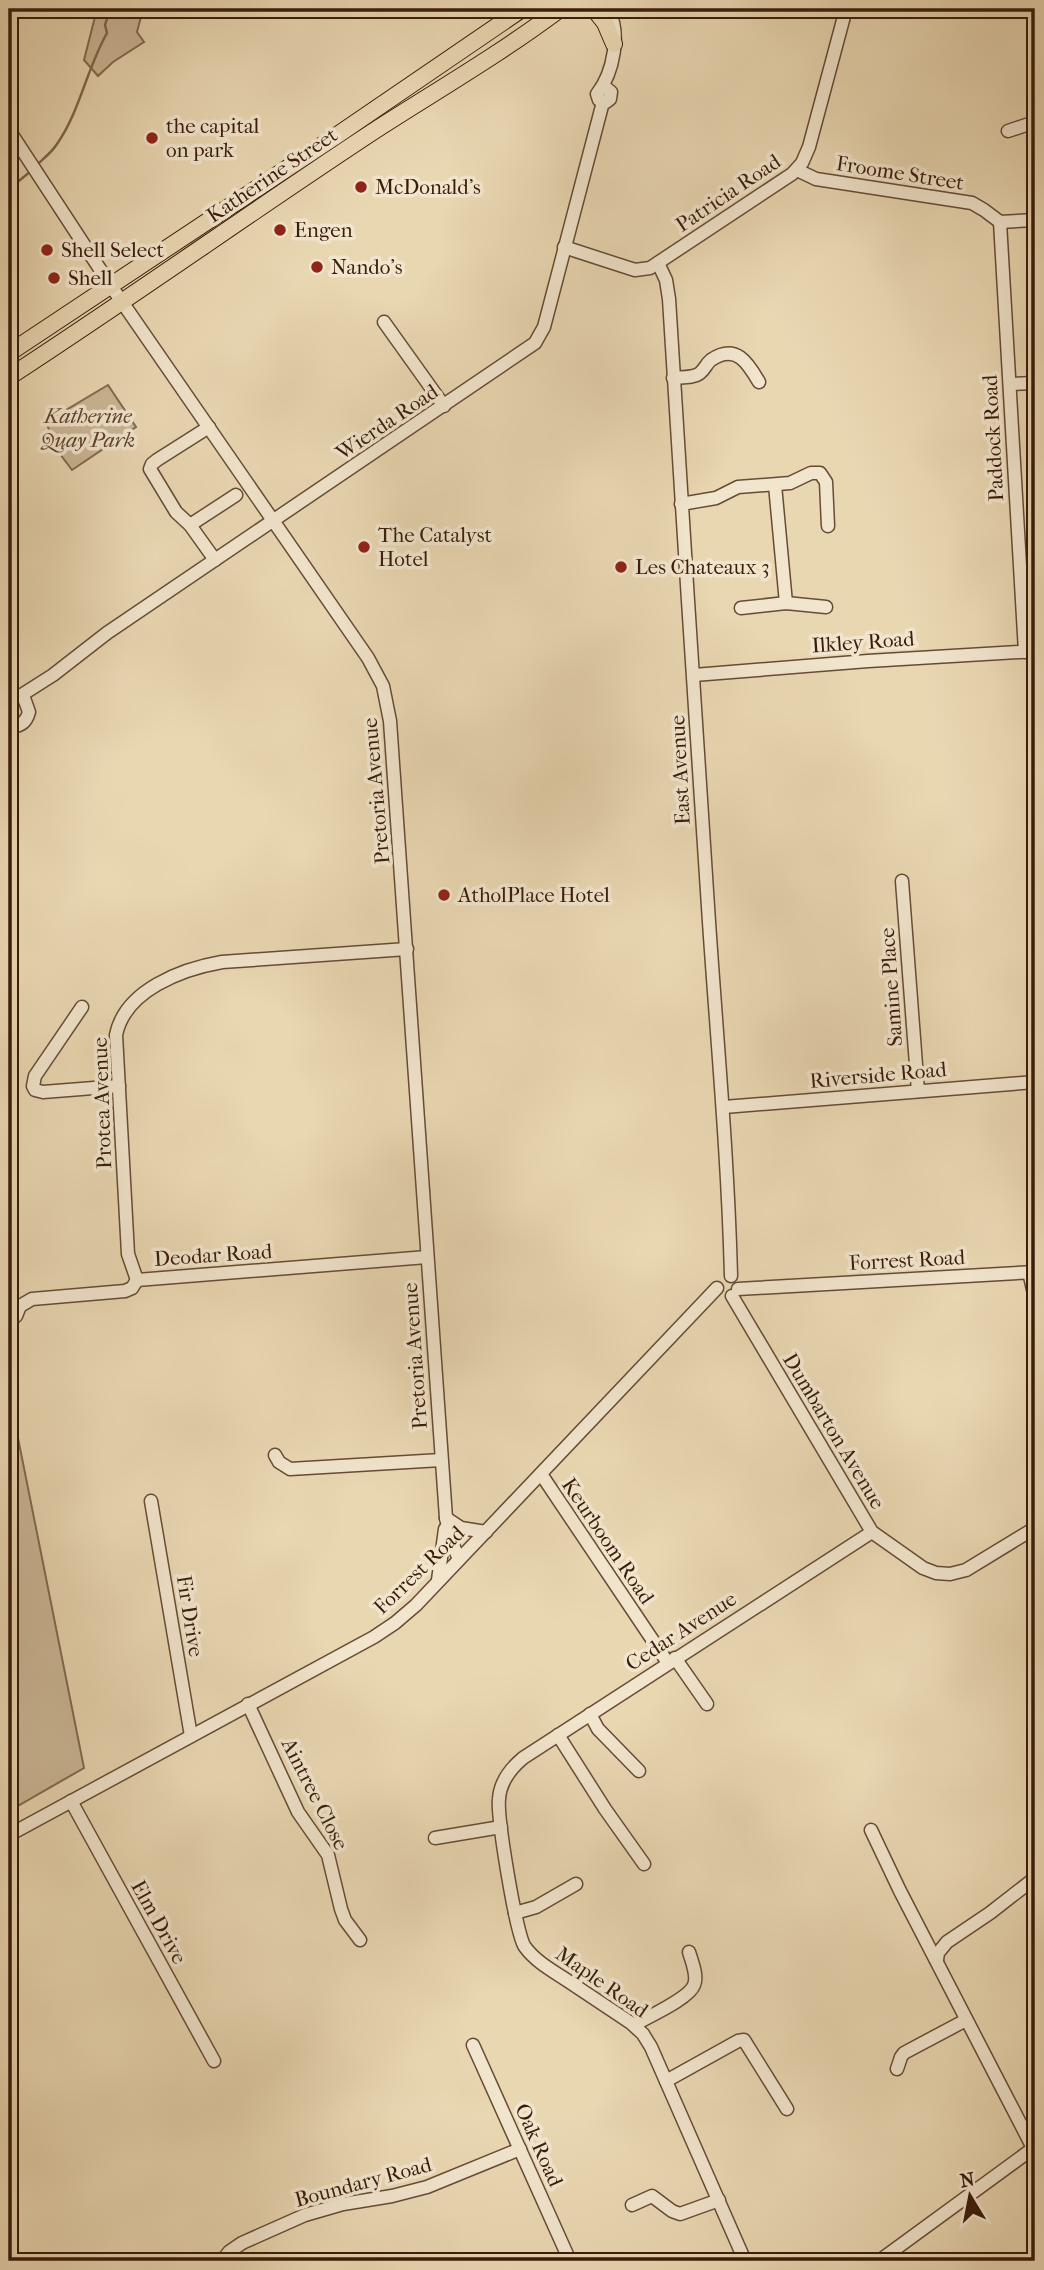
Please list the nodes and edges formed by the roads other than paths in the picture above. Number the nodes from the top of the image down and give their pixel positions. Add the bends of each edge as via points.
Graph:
1 (522, 9) edge
2 (560, 9) edge
3 (594, 9) edge
4 (608, 9) edge
5 (846, 9) edge
6 (614, 44) junction
7 (1035, 122) edge
8 (9, 130) edge
9 (1008, 131) dead end
10 (797, 170) junction
11 (1035, 220) edge
12 (1000, 222) junction
13 (564, 247) junction
14 (658, 263) junction
15 (111, 286) junction
16 (123, 303) junction
17 (384, 321) dead end
18 (9, 353) edge
19 (9, 365) edge
20 (9, 377) edge
21 (673, 378) junction
22 (758, 382) dead end
23 (1035, 383) edge
24 (1010, 384) junction
25 (444, 406) junction
26 (209, 427) junction
27 (775, 485) junction
28 (236, 495) dead end
29 (681, 504) junction
30 (272, 522) junction
31 (190, 525) junction
32 (828, 526) dead end
33 (215, 561) junction
34 (786, 603) junction
35 (826, 607) dead end
36 (741, 608) dead end
37 (1030, 651) edge
38 (694, 675) junction
39 (53, 676) junction
40 (12, 695) edge
41 (29, 708) junction
42 (9, 726) edge
43 (902, 881) dead end
44 (407, 949) junction
45 (82, 1007) dead end
46 (1035, 1082) edge
47 (119, 1086) junction
48 (918, 1091) junction
49 (724, 1107) junction
50 (427, 1257) junction
51 (1032, 1272) edge
52 (731, 1276) junction
53 (137, 1280) junction
54 (717, 1288) junction
55 (735, 1293) junction
56 (1035, 1298) edge
57 (16, 1316) dead end
58 (275, 1455) dead end
59 (441, 1460) junction
60 (541, 1474) junction
61 (151, 1501) dead end
62 (446, 1518) junction
63 (1035, 1528) edge
64 (486, 1532) junction
65 (872, 1532) junction
66 (459, 1559) junction
67 (438, 1581) junction
68 (671, 1660) junction
69 (248, 1704) junction
70 (707, 1704) dead end
71 (590, 1714) junction
72 (558, 1735) junction
73 (191, 1736) junction
74 (514, 1766) joint
75 (639, 1771) dead end
76 (71, 1801) junction
77 (501, 1827) junction
78 (871, 1830) dead end
79 (9, 1835) edge
80 (435, 1838) dead end
81 (644, 1864) dead end
82 (1035, 1878) edge
83 (576, 1884) dead end
84 (515, 1913) junction
85 (360, 1940) dead end
86 (689, 1952) dead end
87 (937, 1960) junction
88 (966, 2020) junction
89 (634, 2025) junction
90 (473, 2045) dead end
91 (214, 2061) dead end
92 (897, 2068) dead end
93 (666, 2081) junction
94 (787, 2109) dead end
95 (1034, 2147) edge
96 (520, 2149) junction
97 (719, 2200) junction
98 (632, 2205) dead end
99 (885, 2259) edge
100 (222, 2261) edge
101 (570, 2261) edge
102 (745, 2261) edge

1 - 15 main road, Katherine Street
2 - 16 main road, Katherine Street
3 - 6 main road
4 - 6 street, Wierda Road via 615,27
5 - 10 street, Patricia Road via 808,147
6 - 13 street, Wierda Road
7 - 9 street
8 - 15 street, Pretoria Avenue
10 - 12 street, Froome Street via 823,180 972,204
10 - 14 street, Patricia Road
11 - 12 street
12 - 24 street, Paddock Road
13 - 14 street, Patricia Road via 635,270
13 - 25 street, Wierda Road via 539,339
14 - 21 street, East Avenue via 667,286
15 - 16 street, Pretoria Avenue
15 - 18 main road, Katherine Street
16 - 19 main road via 106,300
16 - 20 main road, Katherine Street
16 - 26 street, Pretoria Avenue
17 - 25 street
21 - 22 street via 698,375 724,355 740,356 749,363
21 - 29 street, East Avenue
23 - 24 street
24 - 37 street, Paddock Road
25 - 30 street, Wierda Road
26 - 30 street, Pretoria Avenue
26 - 31 street via 150,469 176,512
27 - 29 street via 738,487 716,498
27 - 32 street via 820,473 825,482
27 - 34 street
28 - 31 street
29 - 38 street, East Avenue
30 - 33 street, Wierda Road
30 - 44 street, Pretoria Avenue via 383,686 390,721
31 - 33 street
33 - 39 street, Wierda Road via 107,633
34 - 35 street
34 - 36 street
37 - 38 street, Ilkley Road
38 - 49 street, East Avenue
39 - 40 street, Wierda Road
39 - 41 street, Wierda Road
40 - 41 street via 24,698
41 - 42 street, Wierda Road via 25,721
43 - 48 street, Samine Place
44 - 47 street, Protea Avenue via 222,962 173,976 131,1005 120,1021 116,1035
44 - 50 street, Pretoria Avenue
45 - 47 street via 33,1086 43,1092
46 - 48 street, Riverside Road
47 - 53 street, Protea Avenue via 128,1254
48 - 49 street, Riverside Road
49 - 52 street, East Avenue
50 - 53 street, Deodar Road
50 - 59 street, Pretoria Avenue
51 - 55 street, Forrest Road
51 - 56 street
52 - 54 street via 719,1280
52 - 55 street via 737,1281
53 - 57 street, Deodar Road via 125,1291 32,1299 20,1306
54 - 55 street via 723,1296
54 - 60 street, Forrest Road
55 - 65 street, Dumbarton Avenue
58 - 59 street via 290,1469
59 - 62 street, Pretoria Avenue
60 - 64 street, Forrest Road
60 - 68 street, Keurboom Road
61 - 73 street, Fir Drive
62 - 64 street via 467,1530
62 - 66 street, Pretoria Avenue
62 - 67 street
63 - 65 street, Dumbarton Avenue via 966,1570 950,1574 923,1568
64 - 66 street, Forrest Road
65 - 68 street, Cedar Avenue
66 - 67 street, Forrest Road
67 - 69 street, Forrest Road via 395,1623
68 - 70 street, Keurboom Road
68 - 71 street, Cedar Avenue
69 - 73 street, Forrest Road
69 - 85 street, Aintree Close via 298,1812 328,1855 345,1920
71 - 72 street, Cedar Avenue
71 - 75 street via 598,1729
72 - 74 street, Cedar Avenue
72 - 81 street
73 - 76 street, Forrest Road
74 - 77 street, Maple Road via 498,1801
76 - 79 street, Forrest Road
76 - 91 street, Elm Drive
77 - 80 street
77 - 84 street, Maple Road
78 - 87 street
82 - 87 street via 947,1942
83 - 84 street via 536,1907
84 - 89 street, Maple Road via 519,1935 531,1954
86 - 89 street via 695,1978 692,1989
87 - 88 street
88 - 92 street via 904,2053
88 - 95 street
89 - 93 street, Maple Road via 648,2041
90 - 96 street, Oak Road
93 - 94 street via 744,2040
93 - 97 street, Maple Road
95 - 99 street
96 - 100 street, Boundary Road via 427,2187 305,2215 242,2243
96 - 101 street, Oak Road
97 - 98 street via 685,2213 672,2211 652,2196
97 - 102 street, Maple Road

